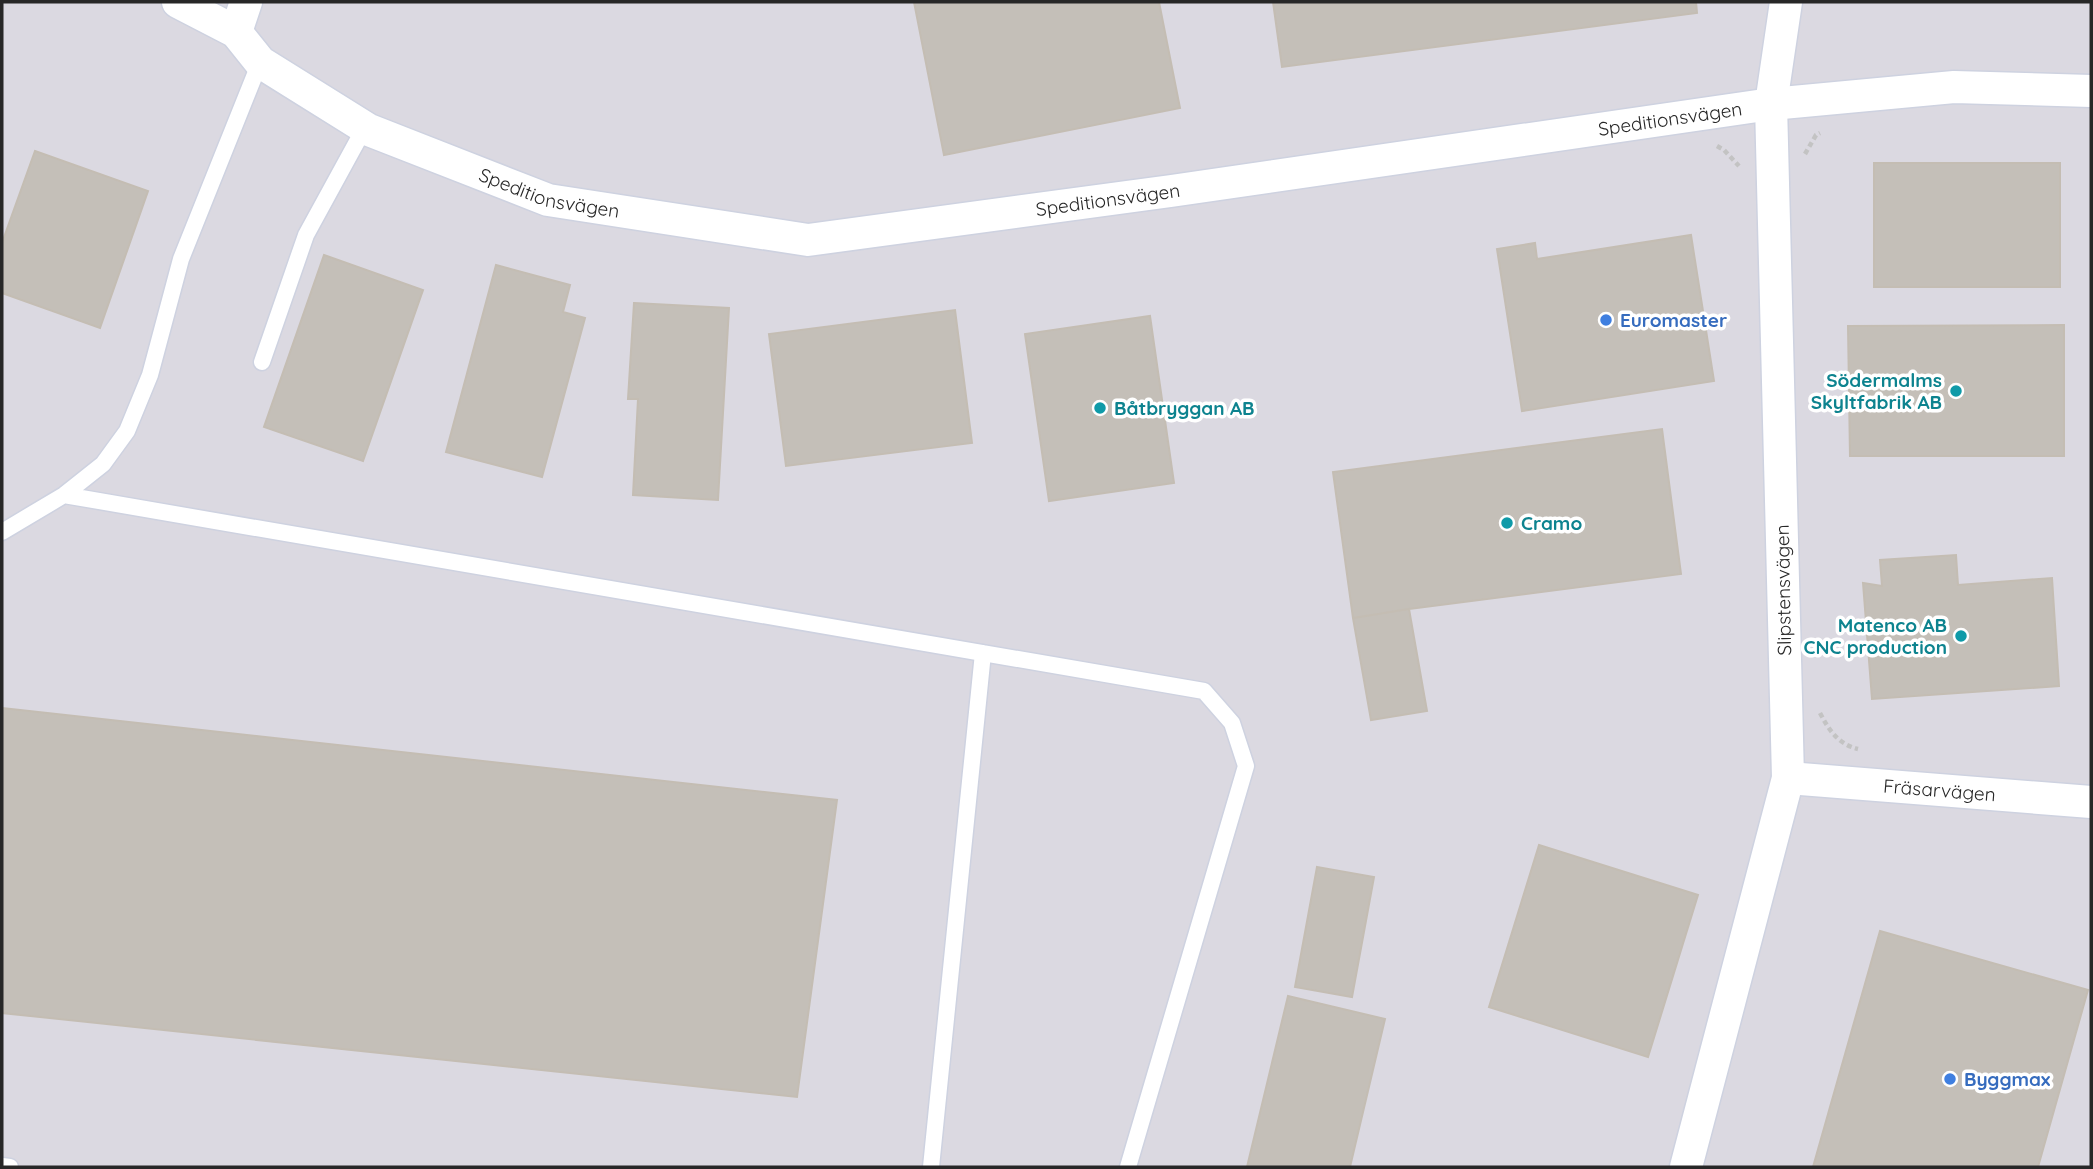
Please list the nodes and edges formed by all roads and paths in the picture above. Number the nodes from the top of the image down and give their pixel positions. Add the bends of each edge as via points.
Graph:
1 (178, 2) edge
2 (246, 2) edge
3 (1786, 2) edge
4 (236, 32) junction
5 (260, 62) junction
6 (2091, 90) edge
7 (1771, 104) junction
8 (1680, 118) junction
9 (365, 127) junction
10 (1740, 167) dead end
11 (262, 362) dead end
12 (64, 495) junction
13 (2, 532) edge
14 (983, 653) junction
15 (1816, 707) dead end
16 (1860, 750) dead end
17 (1788, 778) junction
18 (2091, 802) edge
19 (2, 1166) edge
20 (10, 1167) edge
21 (931, 1167) edge
22 (1128, 1167) edge
23 (1686, 1167) edge

1 - 4 street, Speditionsvägen
2 - 4 street
3 - 7 street, Slipstensvägen
4 - 5 street, Speditionsvägen
5 - 9 street, Speditionsvägen
5 - 12 lane via 181,259 150,375 127,431 103,464
6 - 7 street, Speditionsvägen via 1954,87
7 - 8 street, Speditionsvägen
7 - 17 street, Slipstensvägen
8 - 9 street, Speditionsvägen via 808,240 548,200
8 - 10 path via 1684,138 1699,137 1724,150
9 - 11 lane via 306,235
12 - 13 lane
12 - 14 lane
14 - 21 lane
14 - 22 lane via 1204,691 1232,723 1246,766
15 - 16 path via 1830,732
17 - 18 street, Fräsarvägen
17 - 23 street, Slipstensvägen
19 - 20 lane

